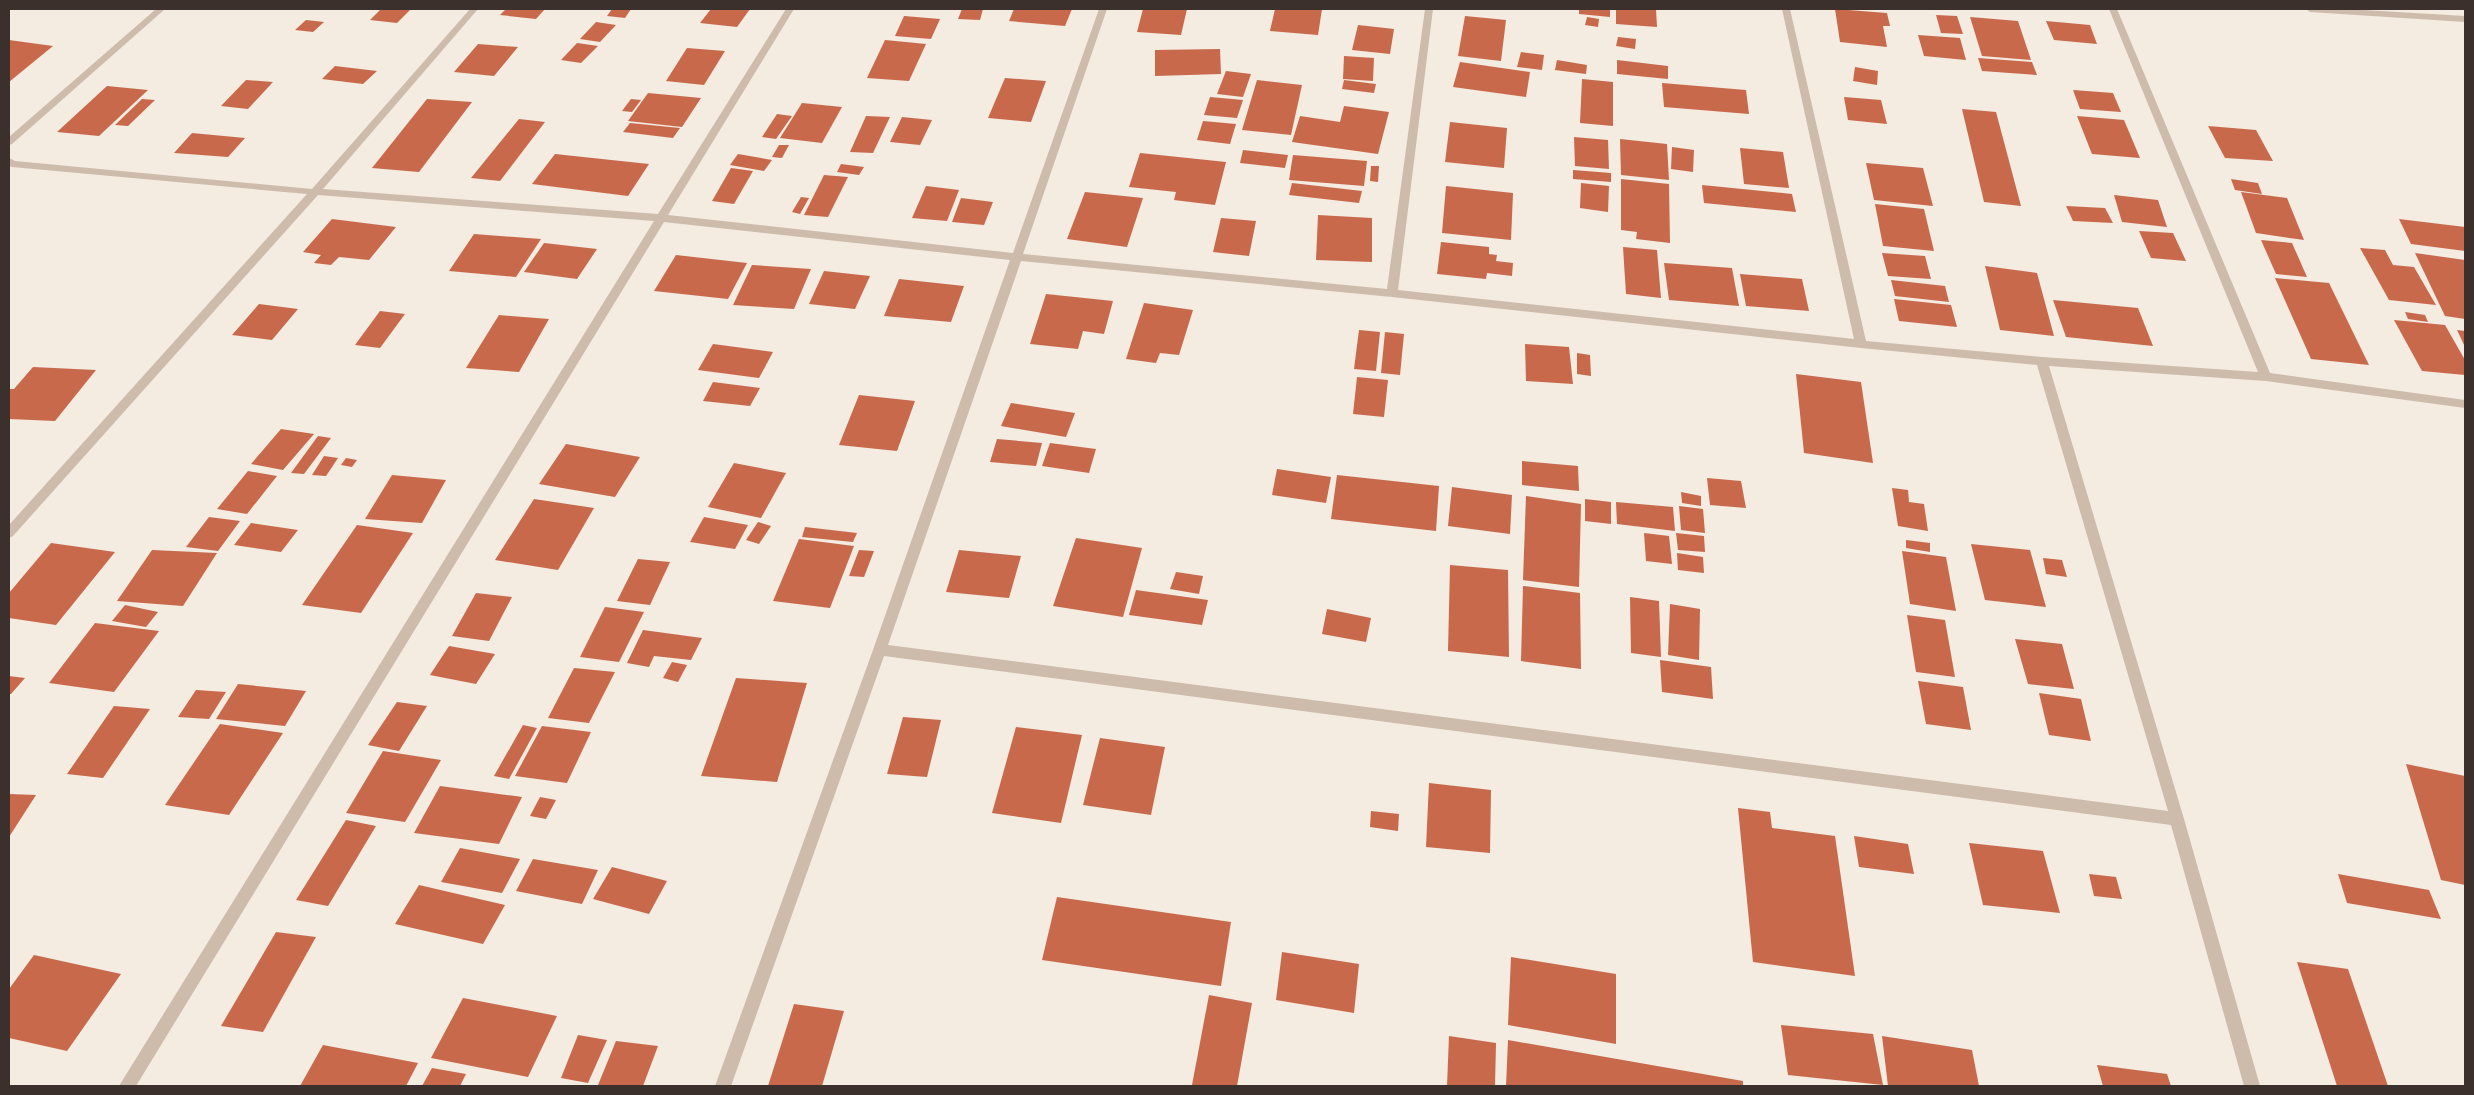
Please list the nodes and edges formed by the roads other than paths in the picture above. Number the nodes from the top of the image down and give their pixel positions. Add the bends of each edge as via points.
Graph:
1 (161, 9) edge
2 (474, 9) edge
3 (790, 9) edge
4 (1103, 9) edge
5 (1429, 9) edge
6 (1786, 9) edge
7 (2113, 9) edge
8 (2310, 9) edge
9 (2465, 19) edge
10 (9, 142) edge
11 (9, 161) edge
12 (315, 192) junction
13 (660, 218) junction
14 (1016, 257) junction
15 (1392, 293) junction
16 (1861, 344) junction
17 (2042, 361) junction
18 (2266, 377) junction
19 (2465, 404) edge
20 (9, 533) edge
21 (880, 650) junction
22 (2177, 818) junction
23 (127, 1086) edge
24 (723, 1086) edge
25 (2252, 1086) edge

1 - 10 street
2 - 12 street
3 - 13 street
4 - 14 street
5 - 15 street
6 - 16 street
7 - 18 street
8 - 9 street
11 - 12 street via 12,164
12 - 13 street
12 - 20 street
13 - 14 street
13 - 23 street
14 - 15 street
14 - 21 street
15 - 16 street
16 - 17 street
17 - 18 street
17 - 22 street
18 - 19 street
21 - 22 street
21 - 24 street
22 - 25 street

